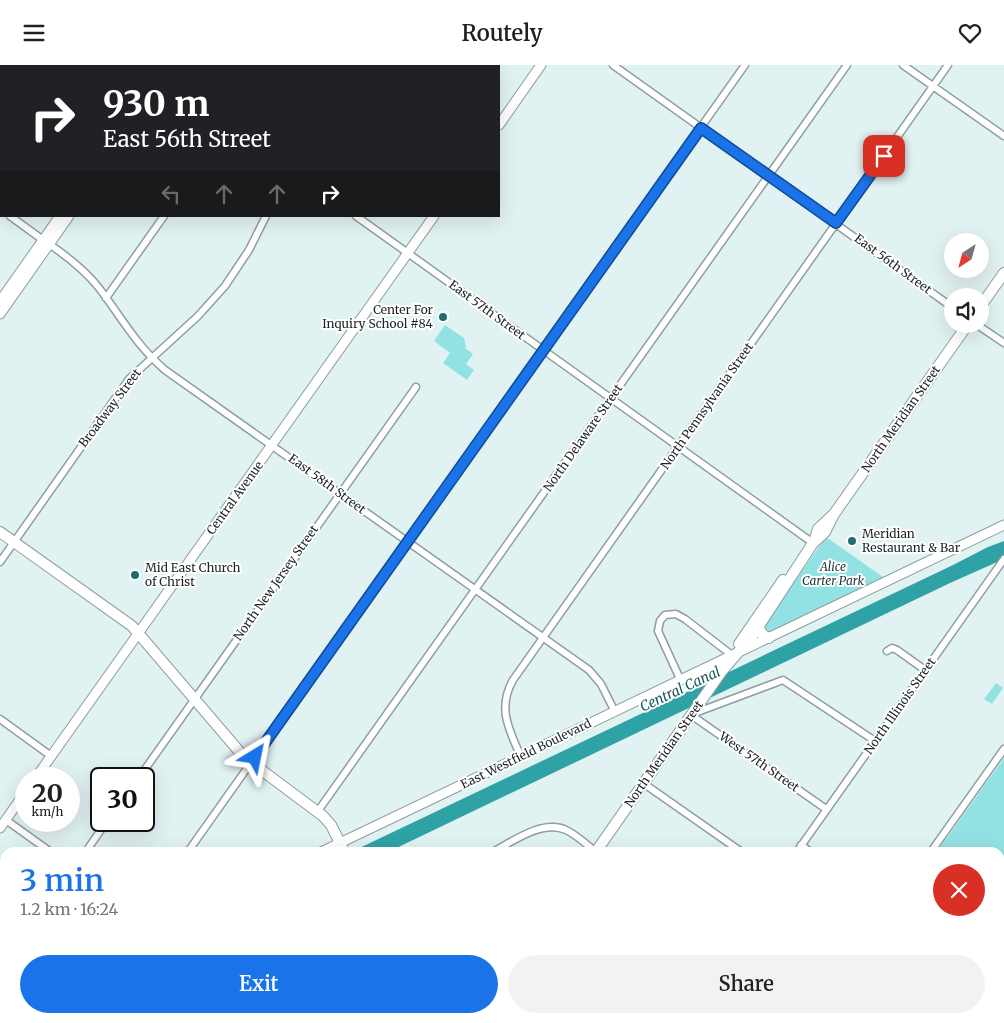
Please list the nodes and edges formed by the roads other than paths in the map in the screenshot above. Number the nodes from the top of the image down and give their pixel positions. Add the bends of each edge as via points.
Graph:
1 (541, 65) edge
2 (613, 65) edge
3 (746, 65) edge
4 (847, 65) edge
5 (903, 65) edge
6 (948, 65) edge
7 (933, 86) junction
8 (500, 124) edge
9 (701, 128) junction
10 (1004, 136) edge
11 (769, 175) junction
12 (11, 217) edge
13 (59, 217) edge
14 (68, 217) edge
15 (163, 217) edge
16 (266, 217) edge
17 (357, 217) edge
18 (433, 217) edge
19 (836, 223) junction
20 (46, 242) junction
21 (408, 253) junction
22 (1004, 273) edge
23 (989, 294) edge
24 (106, 298) junction
25 (0, 301) edge
26 (944, 301) edge
27 (0, 314) edge
28 (962, 333) edge
29 (989, 333) edge
30 (1004, 343) edge
31 (543, 350) junction
32 (151, 358) junction
33 (416, 387) dead end
34 (611, 398) junction
35 (272, 445) junction
36 (678, 446) junction
37 (340, 493) junction
38 (1004, 525) edge
39 (0, 532) edge
40 (408, 541) junction
41 (14, 542) junction
42 (814, 542) junction
43 (1003, 560) edge
44 (0, 562) edge
45 (796, 567) junction
46 (476, 589) junction
47 (758, 627) junction
48 (138, 633) junction
49 (543, 637) junction
50 (769, 638) junction
51 (887, 651) dead end
52 (733, 656) junction
53 (925, 670) junction
54 (681, 681) junction
55 (194, 699) junction
56 (694, 711) junction
57 (615, 712) junction
58 (0, 719) edge
59 (875, 741) junction
60 (1004, 749) edge
61 (51, 756) junction
62 (521, 757) junction
63 (250, 763) junction
64 (43, 767) edge
65 (146, 767) edge
66 (643, 783) junction
67 (15, 807) edge
68 (826, 809) junction
69 (318, 811) junction
70 (6, 820) junction
71 (0, 828) edge
72 (99, 832) edge
73 (340, 842) junction
74 (801, 845) joint
75 (44, 847) edge
76 (89, 847) edge
77 (191, 847) edge
78 (331, 847) edge
79 (343, 847) edge
80 (503, 847) edge
81 (589, 847) edge
82 (599, 847) edge
83 (734, 847) edge
84 (804, 847) edge
85 (934, 847) edge

1 - 8 main road
2 - 9 street, East 56th Street
3 - 9 street
4 - 11 street, North Delaware Street
5 - 7 street
6 - 7 street, North Pennsylvania Street
7 - 10 street
7 - 19 street, North Pennsylvania Street
9 - 11 street, East 56th Street
9 - 31 street
11 - 19 street, East 56th Street
11 - 34 street, North Delaware Street
12 - 20 street, East 58th Street
13 - 20 main road
14 - 20 main road
15 - 24 street
16 - 32 street, Broadway Street via 249,250 220,292
17 - 21 street, East 57th Street
18 - 21 main road, Central Avenue
19 - 26 street, East 56th Street
19 - 36 street, North Pennsylvania Street
20 - 24 street, East 58th Street via 77,265
20 - 25 main road
20 - 27 main road
21 - 31 street, East 57th Street
21 - 35 main road, Central Avenue
22 - 23 main road
24 - 32 street, East 58th Street via 132,337
28 - 42 main road, North Meridian Street via 834,514 818,529
29 - 30 street
31 - 34 street, East 57th Street
31 - 40 street
32 - 35 street, East 58th Street
32 - 41 street, Broadway Street via 123,387
33 - 37 street, North New Jersey Street
34 - 36 street, East 57th Street
34 - 46 street, North Delaware Street
35 - 37 street, East 58th Street
35 - 48 main road, Central Avenue
36 - 42 street, East 57th Street
36 - 49 street, North Pennsylvania Street
37 - 40 street, East 58th Street
37 - 55 street, North New Jersey Street
38 - 50 main road, East Westfield Boulevard
39 - 41 main road
40 - 46 street, East 58th Street
40 - 63 street
41 - 44 street, Broadway Street
41 - 48 main road
42 - 45 main road, North Meridian Street
43 - 53 street, North Illinois Street
45 - 47 main road, North Meridian Street
45 - 52 main road, North Meridian Street via 764,606
46 - 49 street, East 58th Street
46 - 69 street, North Delaware Street
47 - 50 main road
47 - 52 main road, North Meridian Street
48 - 55 main road
48 - 61 main road, Central Avenue
49 - 57 street, East 58th Street via 597,678
49 - 62 street, North Pennsylvania Street via 513,680 505,699 506,725
50 - 52 main road, East Westfield Boulevard
51 - 53 street via 897,650
52 - 54 main road, East Westfield Boulevard
52 - 54 street via 685,619 676,614 665,615 658,631
52 - 56 main road, North Meridian Street
53 - 59 street, North Illinois Street
54 - 57 main road, East Westfield Boulevard
55 - 63 main road
55 - 65 street, North New Jersey Street
56 - 59 street via 706,711 787,680
56 - 66 main road, North Meridian Street
56 - 68 street, West 57th Street
57 - 62 main road, East Westfield Boulevard
58 - 61 street
59 - 68 street, North Illinois Street
60 - 85 street
61 - 64 main road, Central Avenue
62 - 73 main road, East Westfield Boulevard
63 - 69 main road
63 - 77 street
66 - 82 main road, North Meridian Street
66 - 83 street
67 - 70 main road
68 - 74 street, North Illinois Street
69 - 73 main road
70 - 71 main road
70 - 75 street
72 - 76 street
73 - 78 main road, East Westfield Boulevard
73 - 79 main road
74 - 84 street
80 - 81 street via 540,829 552,827 569,832

